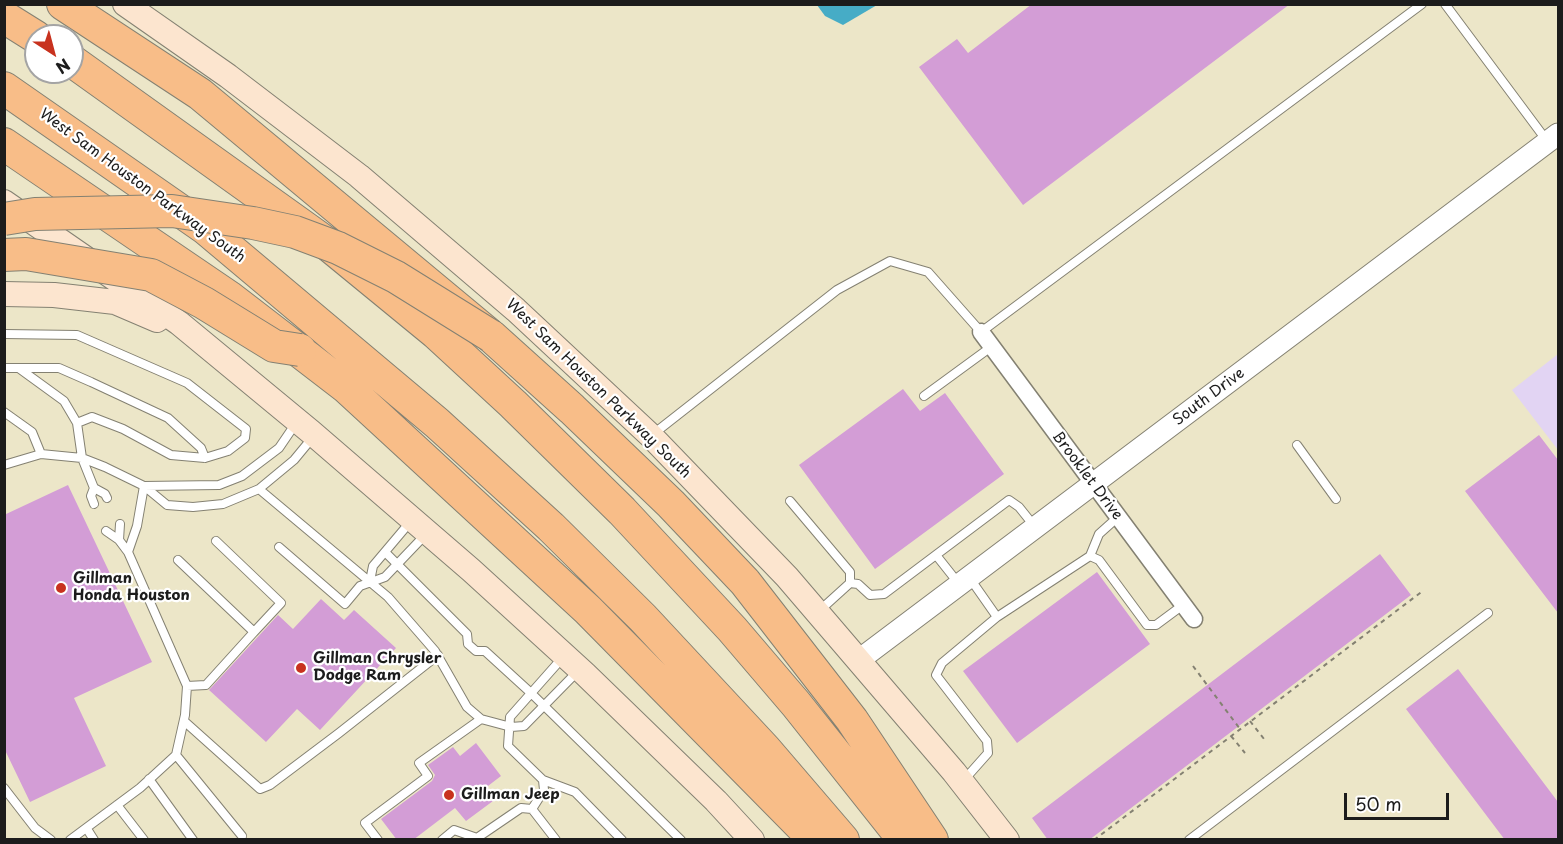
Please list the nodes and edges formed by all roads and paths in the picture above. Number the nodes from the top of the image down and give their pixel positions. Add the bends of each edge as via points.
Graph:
1 (63, 4) edge
2 (125, 4) edge
3 (1422, 4) edge
4 (1445, 4) edge
5 (144, 12) edge
6 (4, 17) edge
7 (24, 30) edge
8 (84, 70) edge
9 (4, 88) edge
10 (1553, 139) edge
11 (4, 144) edge
12 (4, 202) edge
13 (4, 219) edge
14 (4, 255) edge
15 (4, 294) edge
16 (981, 332) junction
17 (4, 334) edge
18 (491, 336) junction
19 (206, 346) junction
20 (992, 347) junction
21 (311, 359) junction
22 (4, 368) edge
23 (18, 368) junction
24 (924, 396) dead end
25 (4, 412) edge
26 (77, 423) junction
27 (306, 428) junction
28 (651, 436) junction
29 (1297, 445) dead end
30 (41, 454) junction
31 (82, 458) junction
32 (206, 458) junction
33 (4, 465) edge
34 (1093, 484) junction
35 (144, 486) junction
36 (94, 488) junction
37 (259, 489) junction
38 (107, 498) dead end
39 (1336, 499) dead end
40 (790, 501) dead end
41 (94, 504) dead end
42 (1118, 517) junction
43 (120, 524) dead end
44 (420, 526) junction
45 (1036, 528) junction
46 (106, 531) dead end
47 (119, 540) junction
48 (216, 540) dead end
49 (279, 548) dead end
50 (128, 552) junction
51 (385, 552) junction
52 (936, 555) junction
53 (1090, 555) junction
54 (178, 560) dead end
55 (399, 563) junction
56 (370, 581) junction
57 (964, 581) junction
58 (850, 583) junction
59 (1424, 590) dead end
60 (1183, 605) junction
61 (817, 612) junction
62 (1488, 613) dead end
63 (997, 617) junction
64 (1194, 619) dead end
65 (254, 632) junction
66 (438, 655) junction
67 (859, 660) junction
68 (572, 662) junction
69 (1193, 666) dead end
70 (186, 686) junction
71 (531, 693) junction
72 (544, 705) junction
73 (481, 719) junction
74 (184, 721) junction
75 (1250, 721) junction
76 (511, 727) junction
77 (1240, 729) junction
78 (1231, 736) junction
79 (1264, 739) dead end
80 (1245, 753) dead end
81 (176, 755) junction
82 (149, 779) junction
83 (543, 780) junction
84 (962, 782) junction
85 (4, 788) edge
86 (117, 805) junction
87 (532, 809) junction
88 (87, 829) junction
89 (242, 836) dead end
90 (551, 838) edge
91 (1194, 838) edge
92 (51, 840) edge
93 (70, 840) edge
94 (94, 840) edge
95 (144, 840) edge
96 (193, 840) edge
97 (378, 840) edge
98 (442, 840) edge
99 (622, 840) edge
100 (681, 840) edge
101 (752, 840) edge
102 (815, 840) edge
103 (843, 840) edge
104 (904, 840) edge
105 (932, 840) edge
106 (1007, 840) edge
107 (1094, 840) edge

1 - 18 highway, bridge via 200,94
2 - 5 main road, West Sam Houston Parkway South
3 - 16 lane
4 - 10 lane
5 - 28 main road, West Sam Houston Parkway South via 359,176 516,310
6 - 7 highway
8 - 104 highway via 325,242 436,333 622,511 739,637
9 - 103 highway, West Sam Houston Parkway South, bridge via 205,228 437,423 551,527 675,653
10 - 34 street, South Drive
11 - 21 highway, bridge via 201,278
12 - 19 main road via 179,323
13 - 18 highway, bridge via 35,214 172,211 294,232 338,248 396,277
14 - 21 highway, bridge via 151,274 274,346
15 - 19 main road via 115,302
16 - 20 street, Brooklet Drive
16 - 28 lane via 928,272 890,261 837,290
17 - 32 lane via 77,335 187,383 246,429 245,438 228,452
18 - 105 highway via 671,504 745,582 815,670
19 - 27 main road
20 - 24 lane
20 - 34 street, Brooklet Drive
21 - 102 highway via 391,426 545,569 698,718
22 - 23 lane
23 - 26 lane via 64,401
23 - 32 lane via 59,368 168,418 201,448
25 - 30 lane via 32,432
26 - 31 lane
26 - 32 lane via 92,417 171,455
27 - 35 lane via 242,476 219,485
27 - 37 lane via 294,460
27 - 44 main road
28 - 61 main road, West Sam Houston Parkway South
29 - 39 lane
30 - 31 lane
30 - 33 lane
31 - 35 lane
31 - 36 lane
34 - 42 street, Brooklet Drive
34 - 45 street, South Drive
35 - 37 lane via 167,505 193,507 223,504
35 - 50 lane
36 - 38 lane
36 - 41 lane
37 - 56 lane
40 - 58 lane via 850,572
42 - 53 lane via 1099,534
42 - 60 street, Brooklet Drive
43 - 47 lane
44 - 51 lane
44 - 55 lane
44 - 68 main road
45 - 52 lane via 1009,500
45 - 57 street, South Drive
46 - 47 lane
47 - 50 lane
48 - 65 lane via 281,603
49 - 56 lane via 345,604 360,586
50 - 70 lane
51 - 55 lane
51 - 56 lane via 373,566
52 - 57 lane
52 - 58 lane via 884,594 870,595 858,584
53 - 60 lane via 1099,560 1147,626 1156,625
53 - 63 lane
54 - 65 lane
55 - 56 lane via 385,577
55 - 71 lane via 467,634 468,644 476,651 485,651
56 - 66 lane
57 - 63 lane
57 - 67 street, South Drive
58 - 61 lane
59 - 75 path
60 - 64 street, Brooklet Drive
61 - 67 main road, West Sam Houston Parkway South
62 - 91 lane
63 - 84 lane via 942,663 936,675 987,741 988,753
65 - 70 lane via 206,685
66 - 73 lane via 467,707
66 - 74 lane via 260,789
67 - 84 main road, West Sam Houston Parkway South
68 - 71 lane
68 - 72 lane
68 - 101 main road
69 - 77 path
70 - 74 lane
71 - 72 lane
71 - 76 lane via 510,717
72 - 76 lane via 524,726
72 - 100 lane
73 - 76 lane
73 - 97 lane via 418,763 428,776 365,823
74 - 81 lane
75 - 77 path
75 - 79 path
76 - 83 lane via 508,746
77 - 78 path
78 - 80 path
78 - 107 path
81 - 82 lane
81 - 89 lane
82 - 86 lane
82 - 96 lane
83 - 87 lane via 544,790
83 - 99 lane via 576,792
84 - 106 main road, West Sam Houston Parkway South
85 - 92 lane via 35,828
86 - 88 lane
86 - 95 lane
87 - 90 lane
87 - 98 lane via 521,808 477,838 454,830
88 - 93 lane
88 - 94 lane

